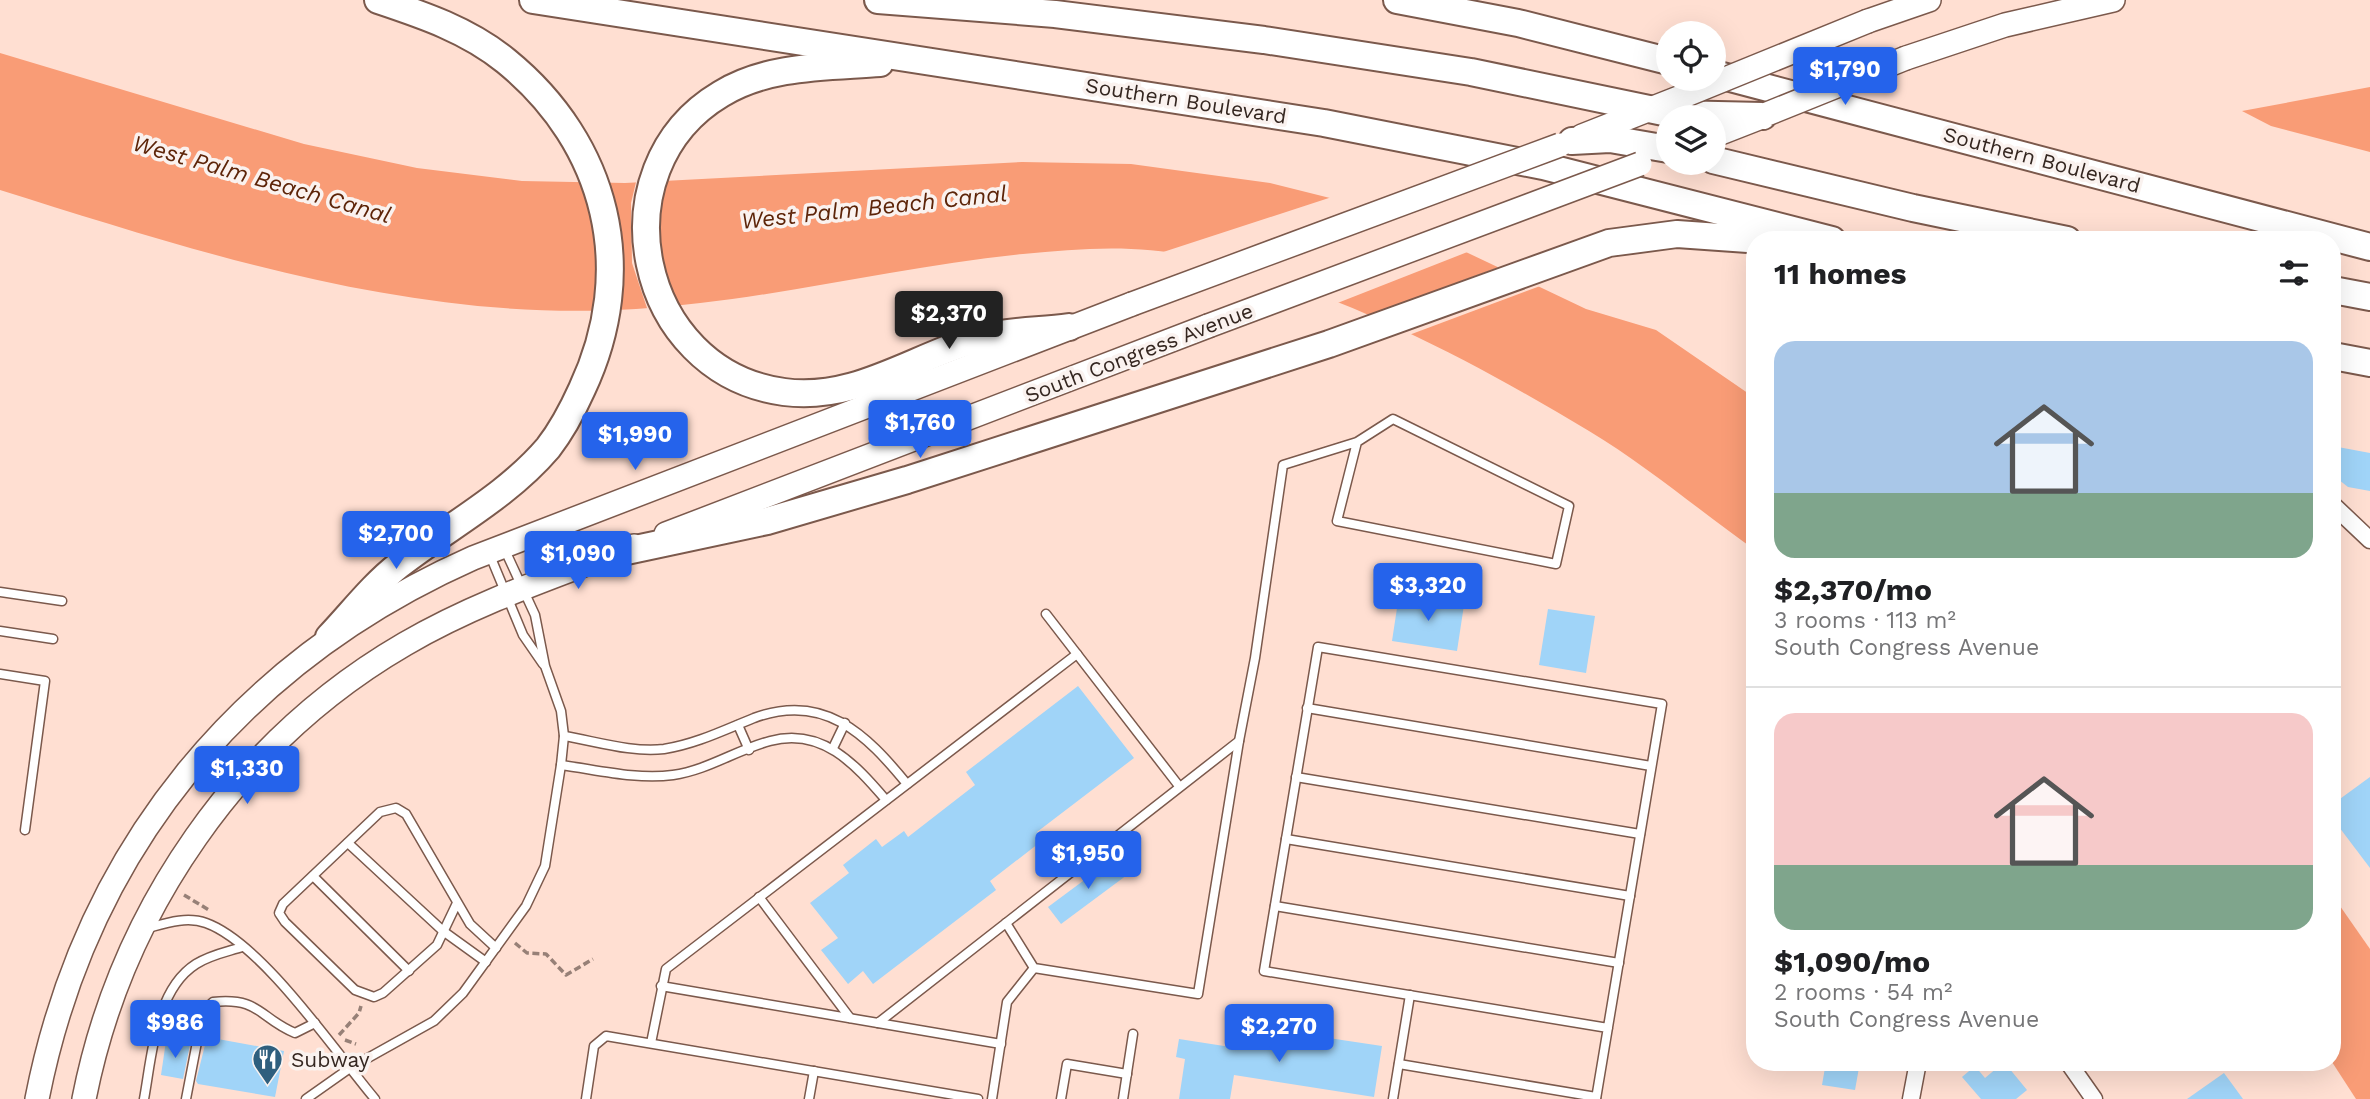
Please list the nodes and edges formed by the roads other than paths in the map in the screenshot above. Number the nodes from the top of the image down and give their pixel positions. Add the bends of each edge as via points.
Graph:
1 (378, 0) edge
2 (533, 0) edge
3 (878, 0) edge
4 (1397, 0) edge
5 (1928, 0) edge
6 (2113, 0) edge
7 (1656, 58) edge
8 (927, 59) junction
9 (1726, 77) edge
10 (1650, 110) junction
11 (1765, 115) junction
12 (1726, 131) edge
13 (1566, 143) junction
14 (1656, 149) edge
15 (1656, 157) edge
16 (1726, 163) edge
17 (1798, 231) edge
18 (2024, 231) edge
19 (2309, 231) edge
20 (1746, 239) edge
21 (2341, 239) edge
22 (2370, 247) edge
23 (2341, 292) edge
24 (2370, 297) edge
25 (1069, 327) junction
26 (2341, 358) edge
27 (2370, 363) edge
28 (1357, 442) junction
29 (2341, 513) edge
30 (2370, 540) edge
31 (496, 549) junction
32 (617, 553) junction
33 (0, 592) edge
34 (514, 592) junction
35 (62, 601) dead end
36 (1046, 614) dead end
37 (0, 631) edge
38 (329, 637) junction
39 (53, 639) dead end
40 (1077, 654) junction
41 (545, 666) junction
42 (0, 674) edge
43 (1307, 708) junction
44 (845, 723) junction
45 (738, 725) junction
46 (564, 736) junction
47 (1239, 741) junction
48 (834, 748) junction
49 (749, 750) junction
50 (561, 765) junction
51 (1651, 766) junction
52 (1296, 778) junction
53 (907, 784) junction
54 (1179, 786) junction
55 (886, 800) junction
56 (25, 830) dead end
57 (1640, 834) junction
58 (1286, 839) junction
59 (348, 843) junction
60 (313, 876) junction
61 (759, 897) junction
62 (1630, 897) junction
63 (457, 903) junction
64 (1275, 906) junction
65 (1006, 923) junction
66 (142, 929) junction
67 (443, 931) junction
68 (242, 947) junction
69 (495, 948) junction
70 (486, 962) junction
71 (1619, 963) junction
72 (1034, 968) junction
73 (409, 971) junction
74 (661, 986) junction
75 (1410, 995) junction
76 (850, 1018) junction
77 (315, 1023) junction
78 (878, 1023) junction
79 (1608, 1028) junction
80 (1133, 1034) dead end
81 (651, 1043) junction
82 (1001, 1044) junction
83 (1399, 1064) junction
84 (349, 1068) junction
85 (814, 1071) junction
86 (1916, 1071) edge
87 (2074, 1071) edge
88 (1127, 1074) junction
89 (1596, 1098) edge
90 (37, 1099) edge
91 (84, 1099) edge
92 (144, 1099) edge
93 (186, 1099) edge
94 (306, 1099) edge
95 (375, 1099) edge
96 (586, 1099) edge
97 (809, 1099) edge
98 (978, 1099) edge
99 (992, 1099) edge
100 (1061, 1099) edge
101 (1123, 1099) edge
102 (1393, 1099) edge
103 (1911, 1099) edge
104 (2094, 1099) edge

1 - 38 highway via 462,32 505,60 544,99 597,188 609,246 609,309 577,401 535,462 498,495 396,566
2 - 8 highway, Southern Boulevard
3 - 10 highway via 1055,14 1317,47 1471,72
4 - 7 highway via 1518,23
5 - 10 main road, bridge
6 - 11 main road, bridge via 2005,25
8 - 17 highway, Southern Boulevard via 1448,147
8 - 25 highway via 798,70 752,79 720,94 692,116 671,142 649,198 647,246 659,296 694,351 735,378 769,390 817,394 855,387 985,337
9 - 19 highway, Southern Boulevard
10 - 11 highway via 1706,116
10 - 13 main road
11 - 12 main road
13 - 14 highway via 1610,139
13 - 25 main road, bridge
15 - 32 main road, South Congress Avenue, bridge
16 - 18 highway
20 - 32 highway via 1640,236 1593,247 1352,336 907,481 767,521
21 - 22 highway, Southern Boulevard
23 - 24 highway
25 - 31 main road
26 - 27 highway
28 - 28 lane via 1393,419 1569,506 1556,564 1337,521
28 - 47 lane via 1283,465
29 - 30 street
31 - 34 lane
31 - 34 lane
31 - 38 main road via 414,586
32 - 34 main road, South Congress Avenue
33 - 35 lane
34 - 41 lane via 523,635
34 - 41 lane via 535,615
34 - 66 main road, South Congress Avenue via 379,660 293,727 211,815
36 - 40 lane
37 - 39 lane
38 - 90 main road via 244,709 185,774 145,828 111,886 79,956 50,1038
40 - 53 lane
40 - 54 lane
41 - 46 lane via 557,696
42 - 56 lane via 45,681
43 - 51 lane
43 - 51 lane via 1318,647 1662,704
43 - 52 lane
44 - 45 lane via 804,711 782,711
44 - 48 lane
44 - 53 lane via 863,734
45 - 46 lane via 684,746 660,750
45 - 49 lane
46 - 50 lane
47 - 54 lane
47 - 72 lane via 1198,994
48 - 49 lane via 793,738
48 - 55 lane via 857,766
49 - 50 lane via 703,768 651,777
50 - 69 lane via 545,866 526,906
51 - 57 lane
52 - 57 lane
52 - 58 lane
53 - 55 lane
54 - 65 lane
55 - 61 lane
57 - 62 lane
58 - 62 lane
58 - 64 lane
59 - 60 lane
59 - 63 lane via 388,808 406,814
59 - 67 lane
60 - 73 lane
60 - 73 lane via 283,904 279,913 285,922 364,995 383,993
61 - 74 lane via 666,969
61 - 76 lane
62 - 71 lane
63 - 67 lane
63 - 69 lane via 477,933
64 - 71 lane
64 - 75 lane via 1264,971
65 - 72 lane
65 - 78 lane
66 - 68 lane via 179,921 204,922
66 - 91 main road, South Congress Avenue via 106,1015
67 - 70 lane
67 - 73 lane via 437,945
68 - 77 lane
68 - 92 lane via 193,965 178,982 157,1027
69 - 70 lane
70 - 84 lane via 434,1021
71 - 79 lane
72 - 82 lane via 1007,1002
74 - 76 lane
74 - 81 lane
75 - 79 lane
75 - 83 lane
76 - 78 lane
77 - 84 lane
77 - 93 lane via 295,1033 242,1001 213,1002 203,1012
78 - 82 lane
79 - 89 lane
80 - 88 lane
81 - 85 lane
81 - 96 lane via 606,1036 594,1046
82 - 99 lane
83 - 89 lane
83 - 102 lane
84 - 94 lane
84 - 95 lane
85 - 97 lane
85 - 98 lane
86 - 103 street
87 - 104 street
88 - 100 lane via 1067,1064
88 - 101 lane

